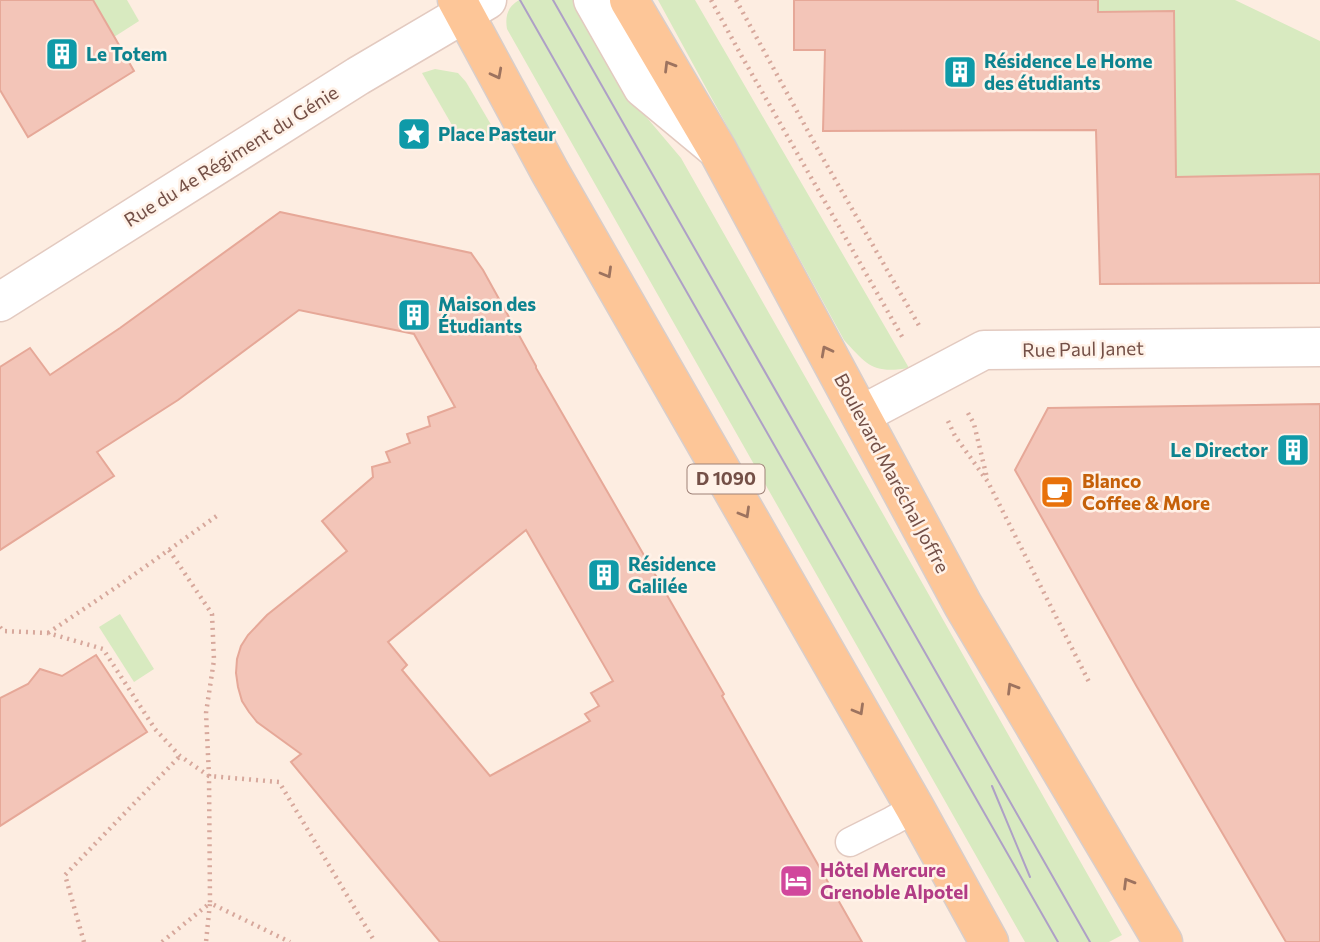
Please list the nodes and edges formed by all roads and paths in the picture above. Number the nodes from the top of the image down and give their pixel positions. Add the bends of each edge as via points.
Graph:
1 (593, 0) edge
2 (629, 0) edge
3 (710, 0) edge
4 (736, 0) edge
5 (469, 5) edge
6 (718, 151) junction
7 (0, 302) edge
8 (1320, 347) edge
9 (936, 377) junction
10 (861, 415) junction
11 (988, 482) junction
12 (218, 515) dead end
13 (169, 550) junction
14 (0, 627) edge
15 (48, 633) junction
16 (1090, 682) dead end
17 (180, 756) junction
18 (209, 776) junction
19 (915, 808) junction
20 (850, 842) dead end
21 (211, 904) junction
22 (85, 942) edge
23 (162, 942) edge
24 (206, 942) edge
25 (290, 942) edge
26 (375, 942) edge
27 (989, 942) edge
28 (1163, 942) edge

1 - 6 street via 643,88
6 -> 2 main road, Boulevard Maréchal Joffre
3 - 9 path via 890,315
4 - 9 path via 915,317
5 - 7 street, Rue du 4e Régiment du Génie
5 -> 19 main road, D 1090 via 550,172
10 -> 6 main road, Boulevard Maréchal Joffre
8 - 9 street, Rue Paul Janet via 984,351
9 - 10 street, Rue Paul Janet
9 - 11 path via 956,436
9 - 11 path via 974,424
28 -> 10 main road, Boulevard Maréchal Joffre via 963,605
11 - 16 path
12 - 13 path
13 - 15 path
13 - 18 path via 212,614 214,660 206,713
14 - 15 path via 3,631
15 - 17 path via 103,649 155,729
17 - 18 path
17 - 22 path via 65,875
18 - 21 path
18 - 26 path via 279,782
19 - 20 lane
19 - 27 main road, D 1090
21 - 23 path
21 - 24 path
21 - 25 path

